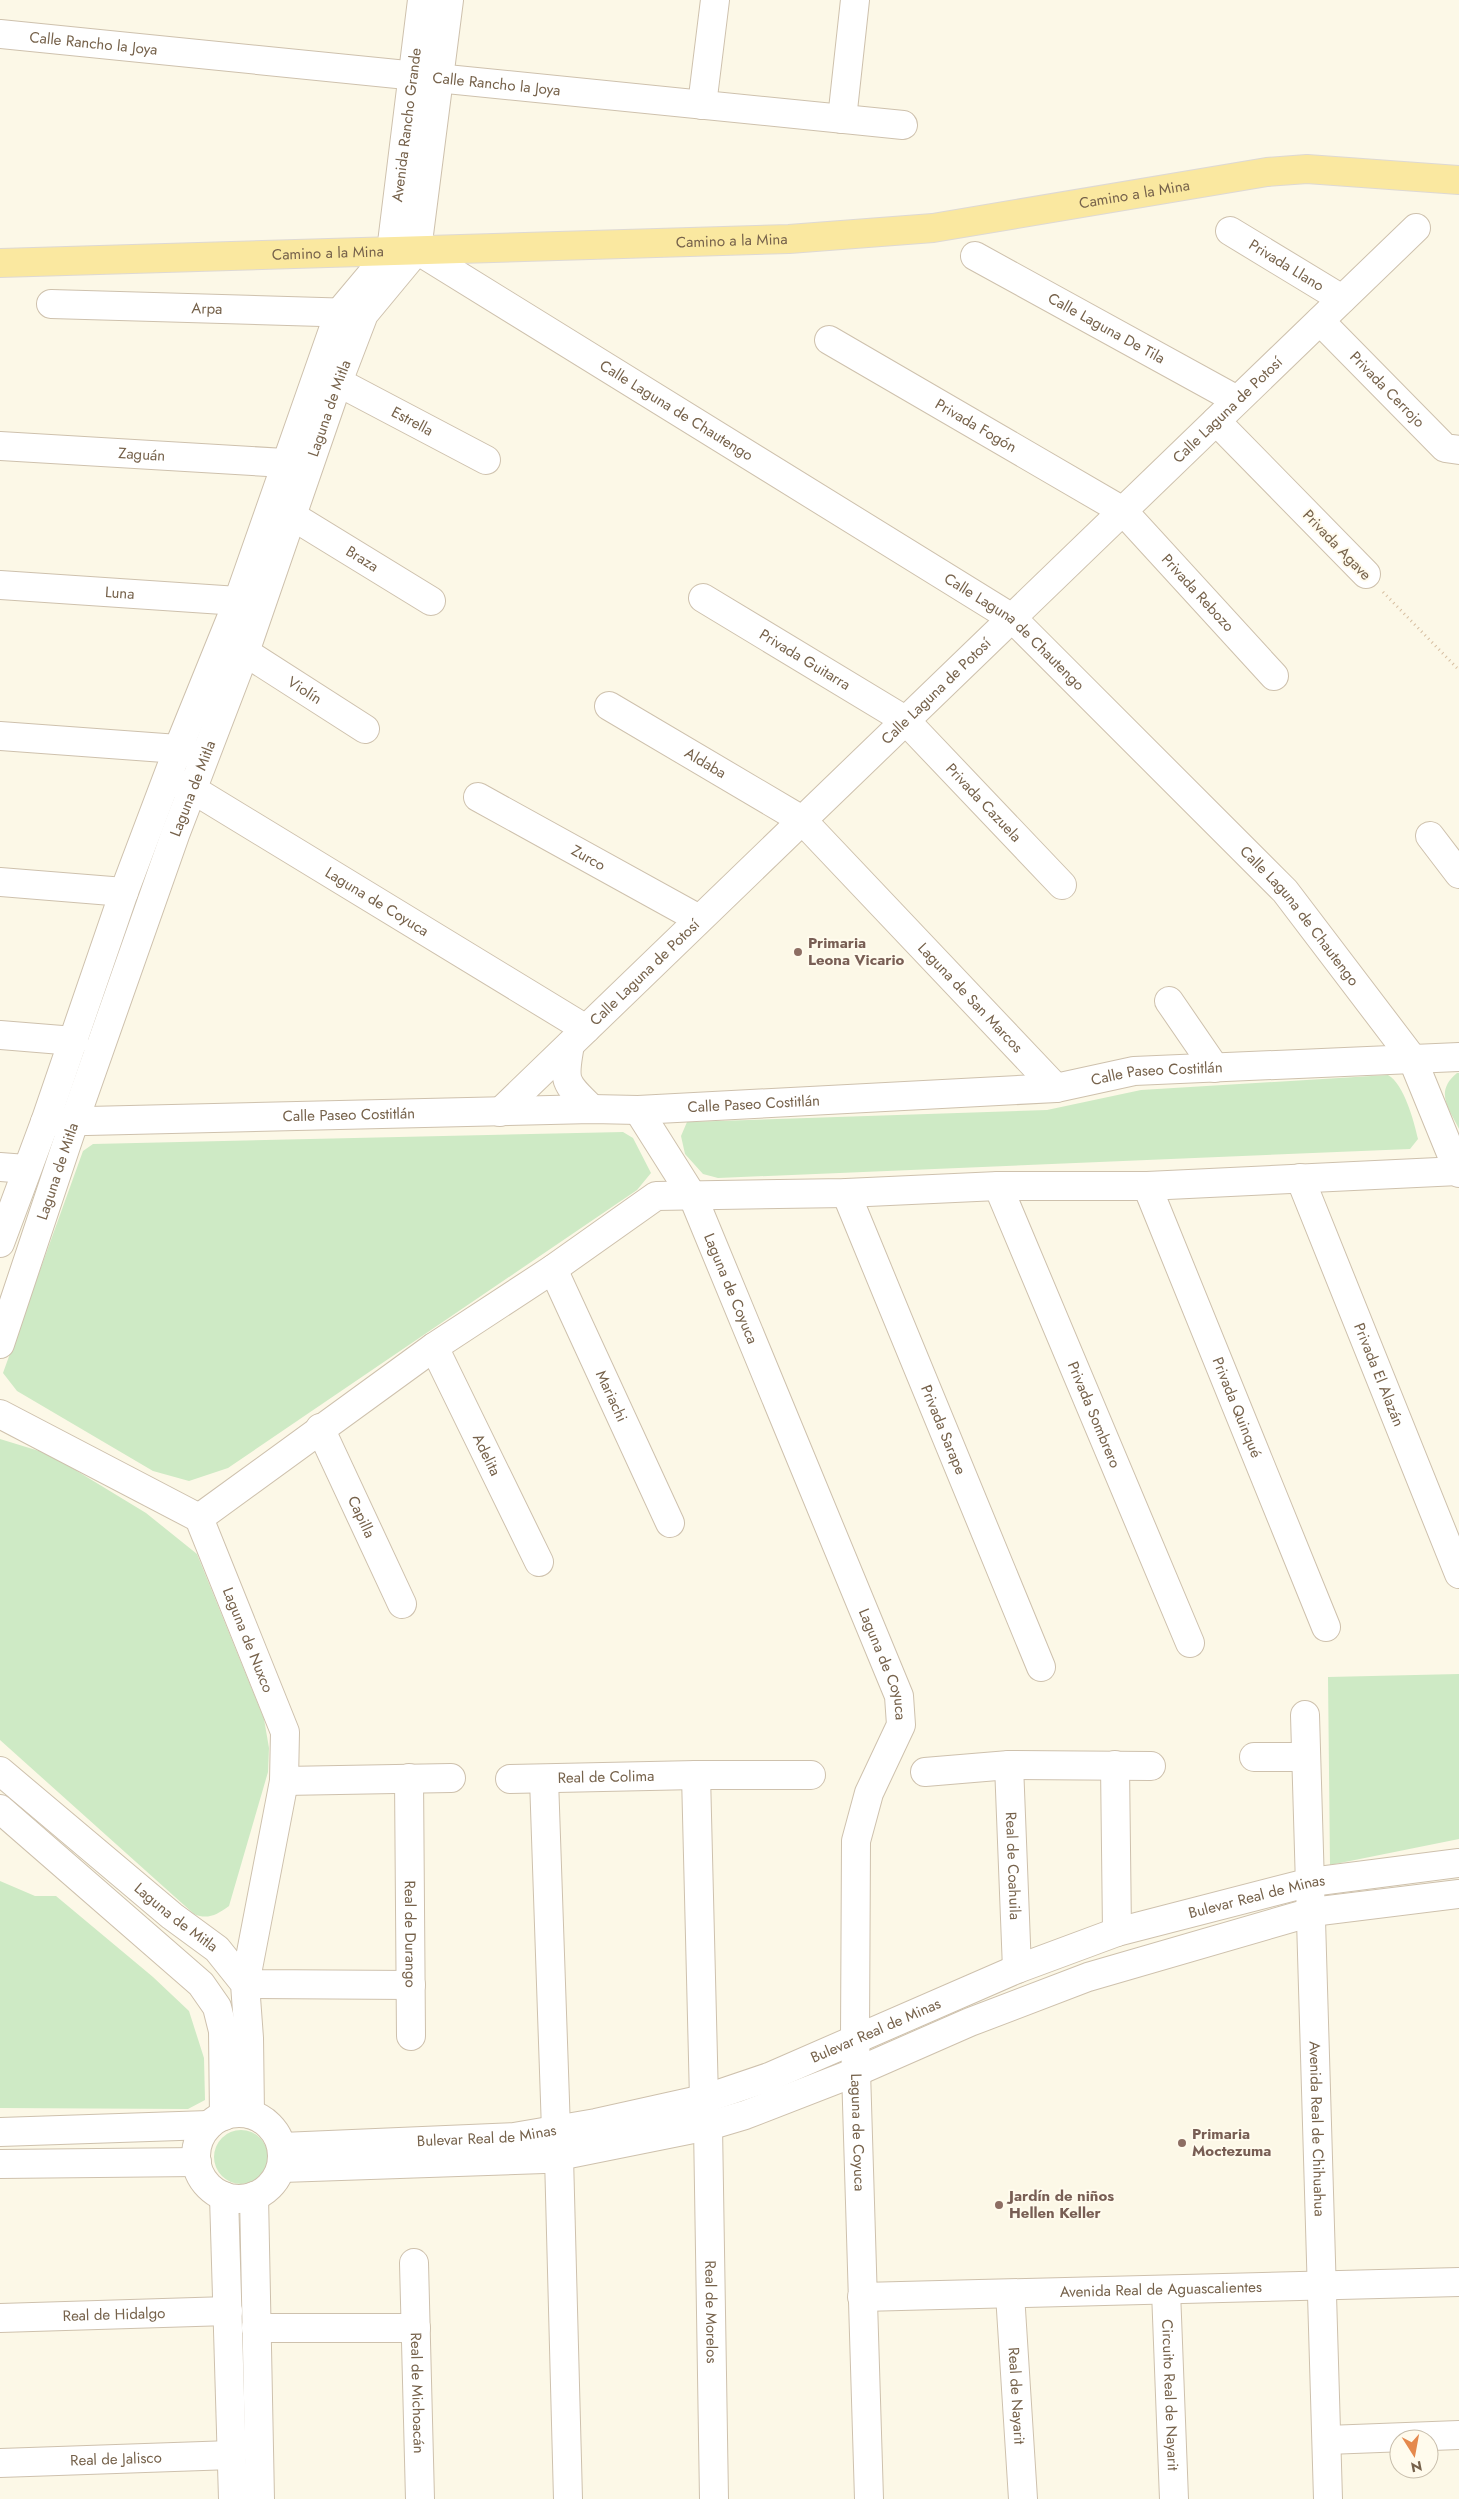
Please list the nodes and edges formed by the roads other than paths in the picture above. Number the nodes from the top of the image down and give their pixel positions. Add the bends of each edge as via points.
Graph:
1 (422, 0) edge
2 (448, 0) edge
3 (714, 0) edge
4 (855, 0) edge
5 (0, 34) edge
6 (426, 77) junction
7 (702, 105) junction
8 (842, 119) junction
9 (903, 125) dead end
10 (1459, 180) edge
11 (1416, 228) dead end
12 (1230, 232) dead end
13 (404, 250) junction
14 (975, 256) dead end
15 (0, 262) edge
16 (1342, 299) junction
17 (51, 304) dead end
18 (351, 313) junction
19 (1320, 321) junction
20 (829, 340) dead end
21 (338, 382) junction
22 (1237, 400) junction
23 (1216, 421) junction
24 (0, 446) edge
25 (1459, 450) edge
26 (486, 460) dead end
27 (285, 463) junction
28 (1123, 510) junction
29 (294, 517) junction
30 (1366, 574) road end
31 (0, 585) edge
32 (703, 598) dead end
33 (238, 601) junction
34 (431, 601) dead end
35 (1012, 618) junction
36 (245, 652) junction
37 (1274, 676) dead end
38 (609, 706) dead end
39 (905, 720) junction
40 (365, 729) dead end
41 (0, 736) edge
42 (178, 748) junction
43 (204, 758) junction
44 (167, 778) junction
45 (192, 789) junction
46 (478, 797) dead end
47 (802, 820) junction
48 (1430, 836) dead end
49 (1459, 874) edge
50 (0, 882) edge
51 (1062, 885) dead end
52 (124, 892) junction
53 (699, 919) junction
54 (1169, 1001) dead end
55 (0, 1035) edge
56 (578, 1037) junction
57 (74, 1041) junction
58 (1459, 1057) edge
59 (1412, 1058) junction
60 (1215, 1068) junction
61 (1056, 1088) junction
62 (592, 1108) junction
63 (638, 1110) junction
64 (500, 1112) junction
65 (45, 1122) junction
66 (74, 1122) junction
67 (13, 1168) edge
68 (1459, 1171) edge
69 (1300, 1178) junction
70 (998, 1186) junction
71 (1147, 1186) junction
72 (846, 1193) junction
73 (693, 1197) junction
74 (0, 1243) edge
75 (553, 1269) junction
76 (0, 1344) edge
77 (434, 1347) junction
78 (0, 1414) edge
79 (320, 1428) junction
80 (199, 1518) junction
81 (670, 1523) dead end
82 (539, 1562) dead end
83 (1459, 1574) edge
84 (402, 1604) dead end
85 (1326, 1628) dead end
86 (1190, 1643) dead end
87 (1041, 1667) dead end
88 (1305, 1715) dead end
89 (1254, 1757) dead end
90 (1306, 1757) junction
91 (1009, 1765) junction
92 (1115, 1765) junction
93 (1151, 1766) dead end
94 (0, 1771) edge
95 (925, 1772) dead end
96 (696, 1774) junction
97 (811, 1775) dead end
98 (409, 1778) junction
99 (451, 1778) dead end
100 (544, 1778) junction
101 (510, 1779) dead end
102 (284, 1781) junction
103 (0, 1809) edge
104 (1459, 1862) edge
105 (1311, 1882) junction
106 (1459, 1894) edge
107 (1312, 1912) junction
108 (172, 1916) junction
109 (1117, 1932) junction
110 (152, 1943) junction
111 (1017, 1969) junction
112 (245, 1984) junction
113 (411, 1985) junction
114 (411, 2036) dead end
115 (855, 2038) junction
116 (856, 2072) junction
117 (704, 2099) junction
118 (228, 2118) junction
119 (708, 2126) junction
120 (0, 2132) edge
121 (557, 2144) junction
122 (282, 2158) junction
123 (197, 2162) junction
124 (0, 2164) edge
125 (224, 2196) junction
126 (254, 2196) junction
127 (414, 2264) dead end
128 (1459, 2282) edge
129 (1321, 2286) junction
130 (1166, 2291) junction
131 (1010, 2294) junction
132 (862, 2297) junction
133 (228, 2312) junction
134 (0, 2318) edge
135 (256, 2328) junction
136 (416, 2328) junction
137 (1459, 2435) edge
138 (1327, 2440) junction
139 (232, 2455) junction
140 (0, 2463) edge
141 (233, 2499) edge
142 (260, 2499) edge
143 (420, 2499) edge
144 (568, 2499) edge
145 (714, 2499) edge
146 (869, 2499) edge
147 (1023, 2499) edge
148 (1174, 2499) edge
149 (1328, 2499) edge

1 - 6 street, Avenida Rancho Grande
2 - 6 street, Avenida Rancho Grande
3 - 7 street
4 - 8 street
5 - 6 street, Calle Rancho la Joya
6 - 7 street, Calle Rancho la Joya
6 - 13 street, Avenida Rancho Grande
7 - 8 street, Calle Rancho la Joya
8 - 9 street, Calle Rancho la Joya
10 - 13 main road, Camino a la Mina via 1307,169 1267,172 933,228 789,239
11 - 16 street, Calle Laguna de Potosí
12 - 16 street, Privada Llano
13 - 15 main road, Camino a la Mina
13 - 18 street, Laguna de Mitla
13 - 35 street, Calle Laguna de Chautengo
14 - 22 street, Calle Laguna De Tila
16 - 19 street, Calle Laguna de Potosí
17 - 18 street, Arpa
18 - 21 street, Laguna de Mitla
18 - 27 street, Laguna de Mitla
19 - 22 street, Calle Laguna de Potosí
19 - 25 street, Privada Cerrojo via 1445,448
20 - 28 street, Privada Fogón
21 - 26 street, Estrella
21 - 29 street, Laguna de Mitla
22 - 23 street, Calle Laguna de Potosí
23 - 28 street, Calle Laguna de Potosí
23 - 30 street, Privada Agave
24 - 27 street, Zaguán
27 - 33 street, Laguna de Mitla
28 - 35 street, Calle Laguna de Potosí
28 - 37 street, Privada Rebozo
29 - 34 street, Braza
29 - 36 street, Laguna de Mitla
31 - 33 street, Luna
32 - 39 street, Privada Guitarra
33 - 42 street, Laguna de Mitla
35 - 39 street, Calle Laguna de Potosí
35 - 59 street, Calle Laguna de Chautengo via 1285,891
36 - 40 street, Violín
36 - 43 street, Laguna de Mitla
38 - 47 street, Aldaba
39 - 47 street, Calle Laguna de Potosí
39 - 51 street, Privada Cazuela
41 - 42 street
42 - 43 street
42 - 44 street, Laguna de Mitla
43 - 45 street, Laguna de Mitla
44 - 45 street, Laguna de Coyuca
44 - 52 street, Laguna de Mitla
45 - 56 street, Laguna de Coyuca
45 - 66 street, Laguna de Mitla
46 - 53 street, Zurco
47 - 53 street, Calle Laguna de Potosí
47 - 61 street, Laguna de San Marcos
48 - 49 street
50 - 52 street
52 - 57 street, Laguna de Mitla
53 - 56 street, Calle Laguna de Potosí
54 - 60 street
55 - 57 street
56 - 62 street via 565,1074 574,1091
56 - 64 street, Calle Laguna de Potosí
57 - 65 street, Laguna de Mitla
58 - 59 street, Calle Paseo Costitlán
59 - 60 street, Calle Paseo Costitlán
59 - 68 street, Calle Laguna de Chautengo
60 - 61 street, Calle Paseo Costitlán via 1134,1071
61 - 63 street, Calle Paseo Costitlán
62 - 63 street, Calle Paseo Costitlán
62 - 64 street, Calle Paseo Costitlán
63 - 73 street, Laguna de Coyuca
64 - 66 street, Calle Paseo Costitlán
65 - 66 street, Calle Paseo Costitlán
65 - 67 street, Laguna de Mitla
66 - 76 street, Laguna de Mitla
67 - 74 street, Laguna de Mitla
68 - 69 street
69 - 71 street
69 - 83 street, Privada El Alazán
70 - 71 street
70 - 72 street
70 - 86 street, Privada Sombrero
71 - 85 street, Privada Quinqué
72 - 73 street
72 - 87 street, Privada Sarape
73 - 75 street via 656,1196
73 - 115 street, Laguna de Coyuca via 899,1696 901,1725 869,1793 856,1840
75 - 77 street
75 - 81 street, Mariachi
77 - 79 street
77 - 82 street, Adelita
78 - 80 street
79 - 80 street
79 - 84 street, Capilla
80 - 102 street, Laguna de Nuxco via 285,1732
88 - 90 street, Avenida Real de Chihuahua
89 - 90 street
90 - 105 street, Avenida Real de Chihuahua
91 - 92 street
91 - 95 street
91 - 111 street, Real de Coahuila
92 - 93 street
92 - 109 street
94 - 108 street, Laguna de Mitla
96 - 97 street, Real de Colima
96 - 100 street, Real de Colima
96 - 117 street
98 - 99 street
98 - 102 street
98 - 113 street, Real de Durango
100 - 101 street
100 - 121 street, Real de Colima
102 - 112 street, Laguna de Nuxco
103 - 110 street
104 - 105 street, Bulevar Real de Minas
105 - 107 street, Avenida Real de Chihuahua
105 - 109 street, Bulevar Real de Minas
106 - 107 street, Bulevar Real de Minas
107 - 116 street, Bulevar Real de Minas via 1088,1977 970,2022
107 - 129 street, Avenida Real de Chihuahua
108 - 110 street
108 - 112 street, Laguna de Mitla via 217,1949
109 - 111 street, Bulevar Real de Minas
110 - 118 street via 201,1984 217,2007 223,2031
111 - 115 street, Bulevar Real de Minas
112 - 113 street, Real de Durango
112 - 118 street via 250,2038
113 - 114 street
115 - 116 street, Laguna de Coyuca
115 - 117 street, Bulevar Real de Minas via 770,2077
116 - 119 street, Bulevar Real de Minas
116 - 132 street, Laguna de Coyuca
117 - 121 street, Bulevar Real de Minas
118 - 120 street
118 - 122 street via 271,2126
118 - 123 street via 201,2136
119 - 121 street, Bulevar Real de Minas
119 - 145 street, Real de Morelos
121 - 122 street, Bulevar Real de Minas via 504,2162
121 - 144 street
122 - 126 street via 271,2184
123 - 124 street
123 - 125 street via 206,2182
125 - 126 street
125 - 133 street
126 - 135 street
127 - 136 street
128 - 129 street, Avenida Real de Aguascalientes
129 - 130 street, Avenida Real de Aguascalientes
129 - 138 street, Avenida Real de Chihuahua
130 - 131 street, Avenida Real de Aguascalientes
130 - 148 street, Circuito Real de Nayarit
131 - 132 street, Avenida Real de Aguascalientes
131 - 147 street, Real de Nayarit
132 - 146 street, Laguna de Coyuca
133 - 134 street, Real de Hidalgo
133 - 139 street
135 - 136 street, Real de Michoacán
135 - 142 street
136 - 143 street, Real de Michoacán
137 - 138 street
138 - 149 street, Avenida Real de Chihuahua
139 - 140 street, Real de Jalisco
139 - 141 street

